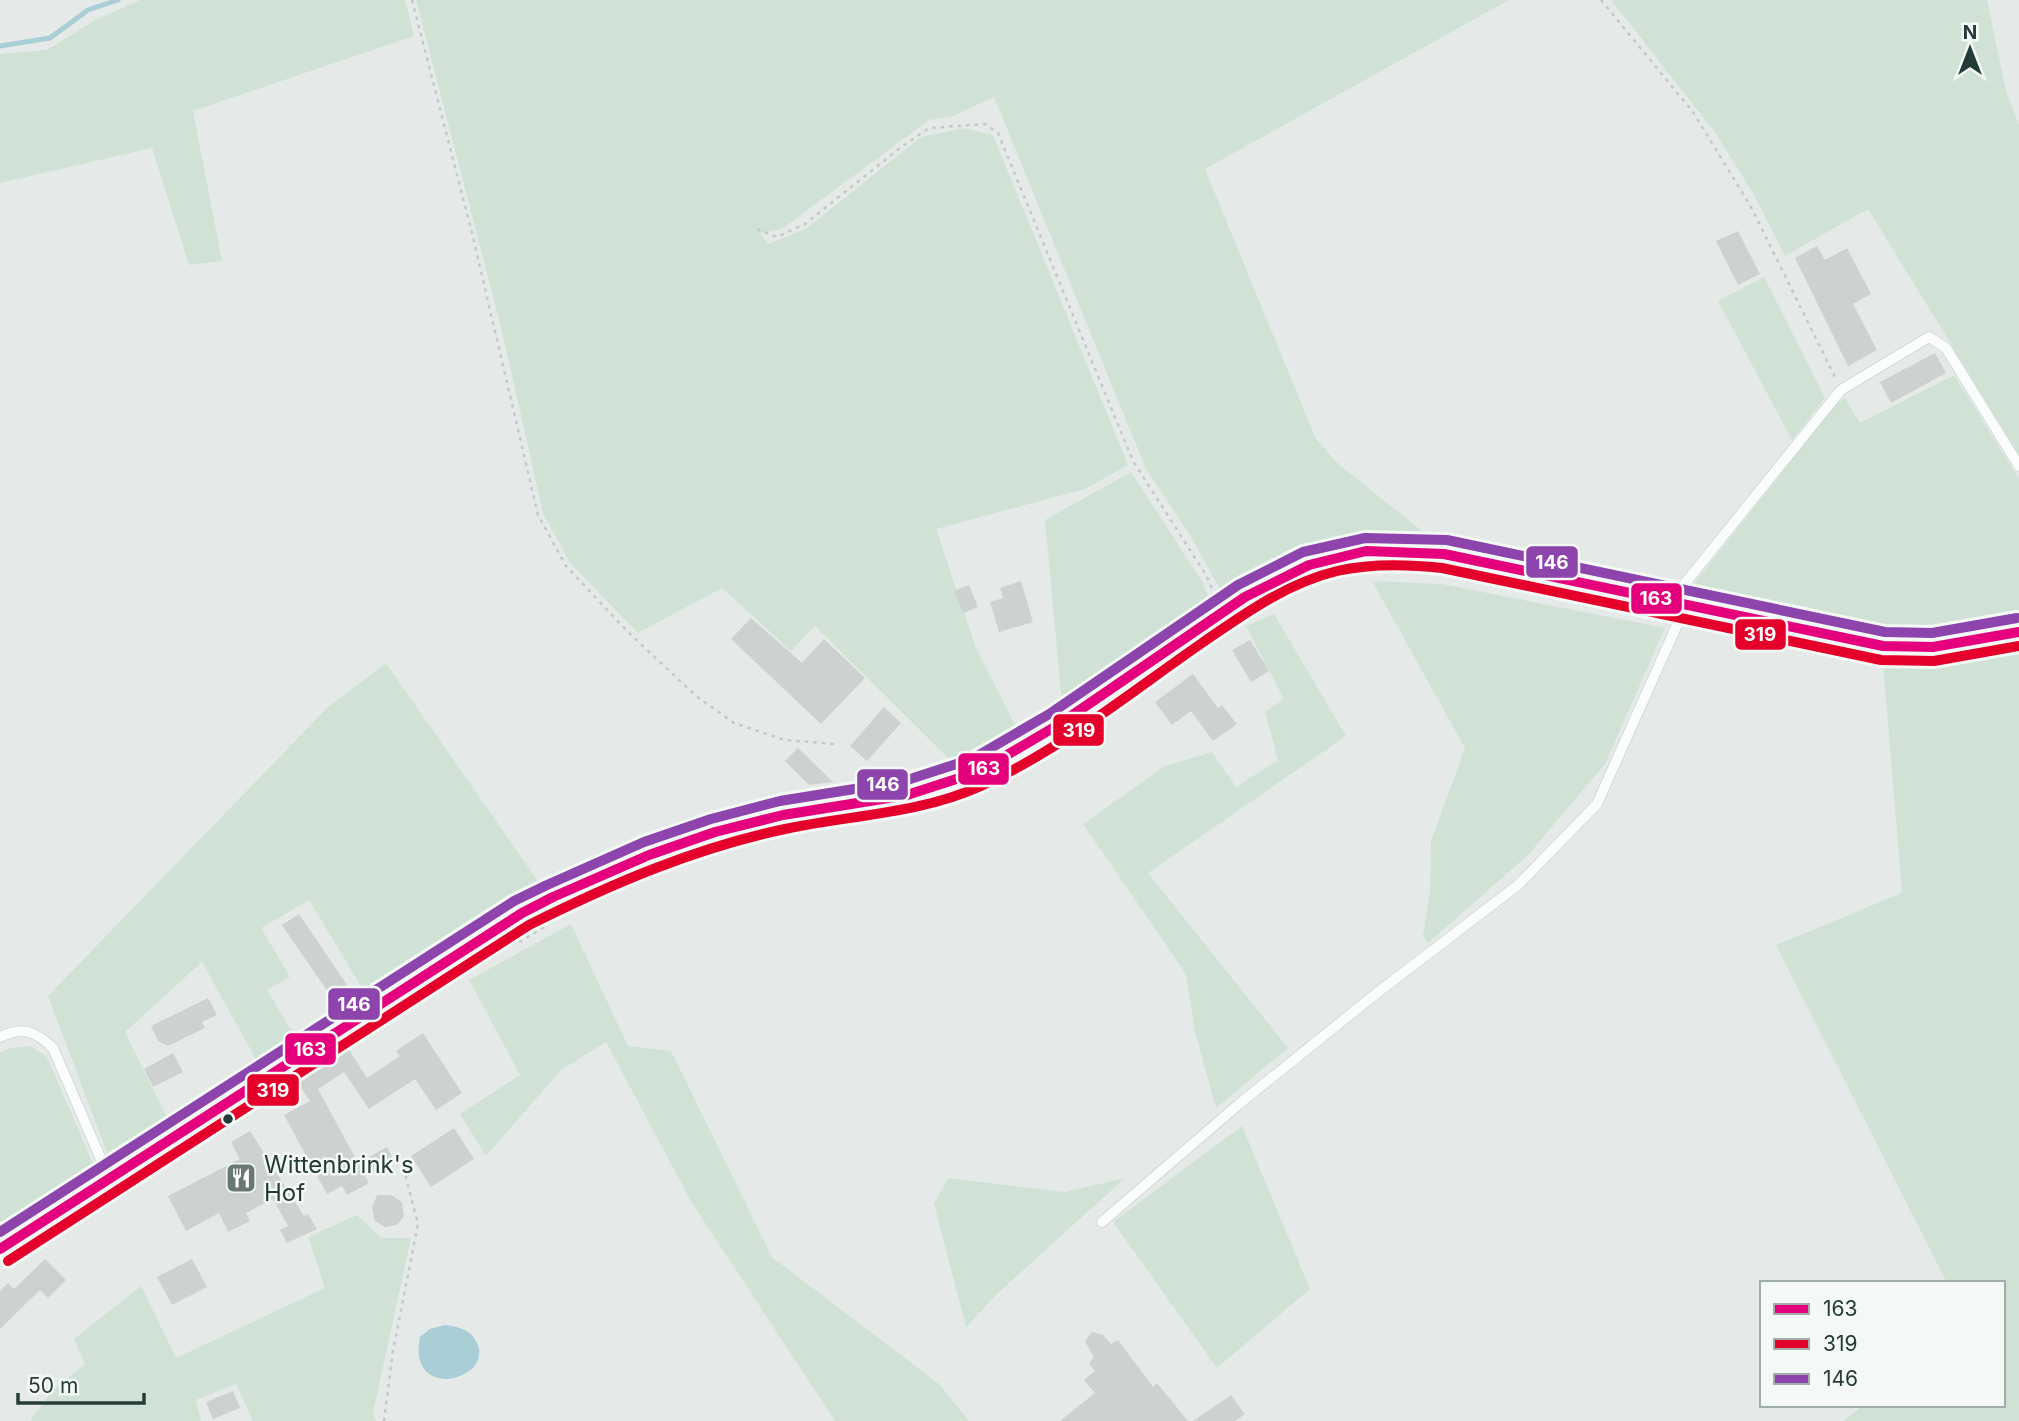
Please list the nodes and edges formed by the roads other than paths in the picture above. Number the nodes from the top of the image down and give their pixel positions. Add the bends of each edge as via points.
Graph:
1 (2019, 466) edge
2 (1679, 604) junction
3 (2019, 632) edge
4 (0, 1037) edge
5 (109, 1178) junction
6 (1102, 1222) dead end
7 (0, 1248) edge

1 - 2 lane via 1946,348 1930,337 1841,390 1682,587
2 - 3 street via 1883,646 1933,647
2 - 5 street via 1444,554 1392,549 1313,563 1222,612 1041,736 956,782 911,795 741,825 654,853 569,888 481,938
2 - 6 lane via 1677,625 1597,804 1518,886 1260,1087
4 - 5 lane via 15,1030 36,1032 53,1048
5 - 7 street

